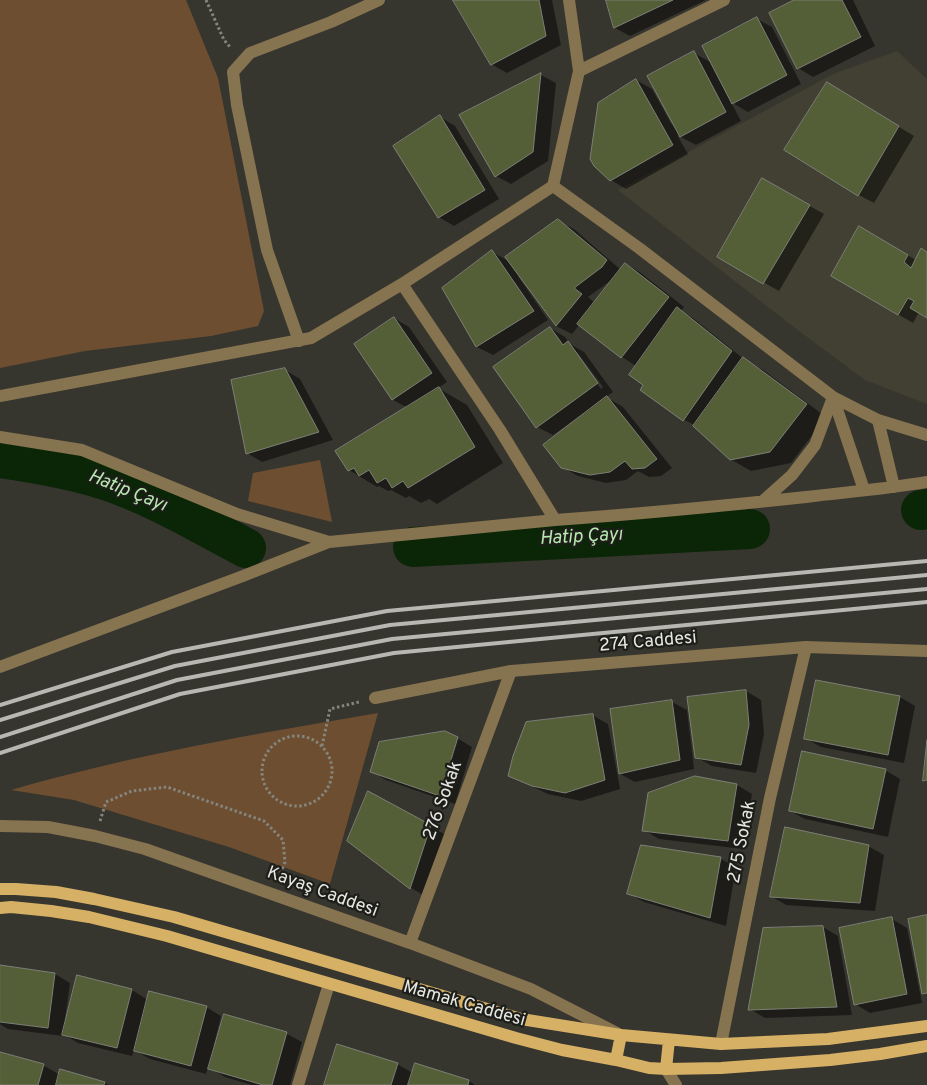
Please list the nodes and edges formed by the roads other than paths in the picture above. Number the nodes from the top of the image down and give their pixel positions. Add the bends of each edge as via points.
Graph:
1 (379, 0) edge
2 (570, 0) edge
3 (724, 0) edge
4 (579, 71) junction
5 (552, 186) junction
6 (402, 284) junction
7 (299, 340) junction
8 (0, 396) edge
9 (833, 397) junction
10 (878, 420) junction
11 (927, 435) edge
12 (0, 437) edge
13 (927, 482) edge
14 (894, 488) junction
15 (864, 490) junction
16 (763, 501) junction
17 (555, 520) junction
18 (329, 542) junction
19 (806, 648) junction
20 (927, 651) edge
21 (0, 667) edge
22 (511, 671) junction
23 (374, 698) road end
24 (0, 826) edge
25 (0, 889) edge
26 (0, 908) edge
27 (410, 943) junction
28 (329, 984) junction
29 (927, 1026) edge
30 (621, 1035) junction
31 (669, 1040) junction
32 (721, 1044) junction
33 (927, 1046) edge
34 (616, 1060) junction
35 (666, 1069) junction
36 (298, 1085) edge
37 (676, 1085) edge

1 - 7 street via 250,54 233,72 267,250
2 - 4 street
3 - 4 street
4 - 5 street
5 - 6 street
5 - 9 street via 639,248
6 - 7 street via 310,338
6 - 17 street via 500,430
7 - 8 street
9 - 10 street
9 - 15 street
9 - 16 street via 815,445 792,475
10 - 11 street
10 - 14 street
12 - 18 street via 82,450 237,514
13 - 14 street
14 - 15 street
15 - 16 street
16 - 17 street
17 - 18 street
18 - 21 street
19 - 20 street, 274 Caddesi
19 - 22 street, 274 Caddesi
19 - 32 street, 275 Sokak via 770,798
22 - 23 street, 274 Caddesi
22 - 27 street, 276 Sokak
24 - 27 street, Kayaş Caddesi via 48,826 145,849
25 - 30 main road, Mamak Caddesi via 94,898 256,940 521,1019
26 - 28 main road, Mamak Caddesi via 89,917
27 - 30 street, Kayaş Caddesi via 531,989
28 - 34 main road, Mamak Caddesi via 562,1050
28 - 36 street
29 - 32 main road, Mamak Caddesi via 828,1039
30 - 31 main road, Mamak Caddesi
30 - 34 main road
31 - 32 main road, Mamak Caddesi
31 - 35 main road
33 - 35 main road, Mamak Caddesi via 830,1060
34 - 35 main road, Mamak Caddesi
35 - 37 street

